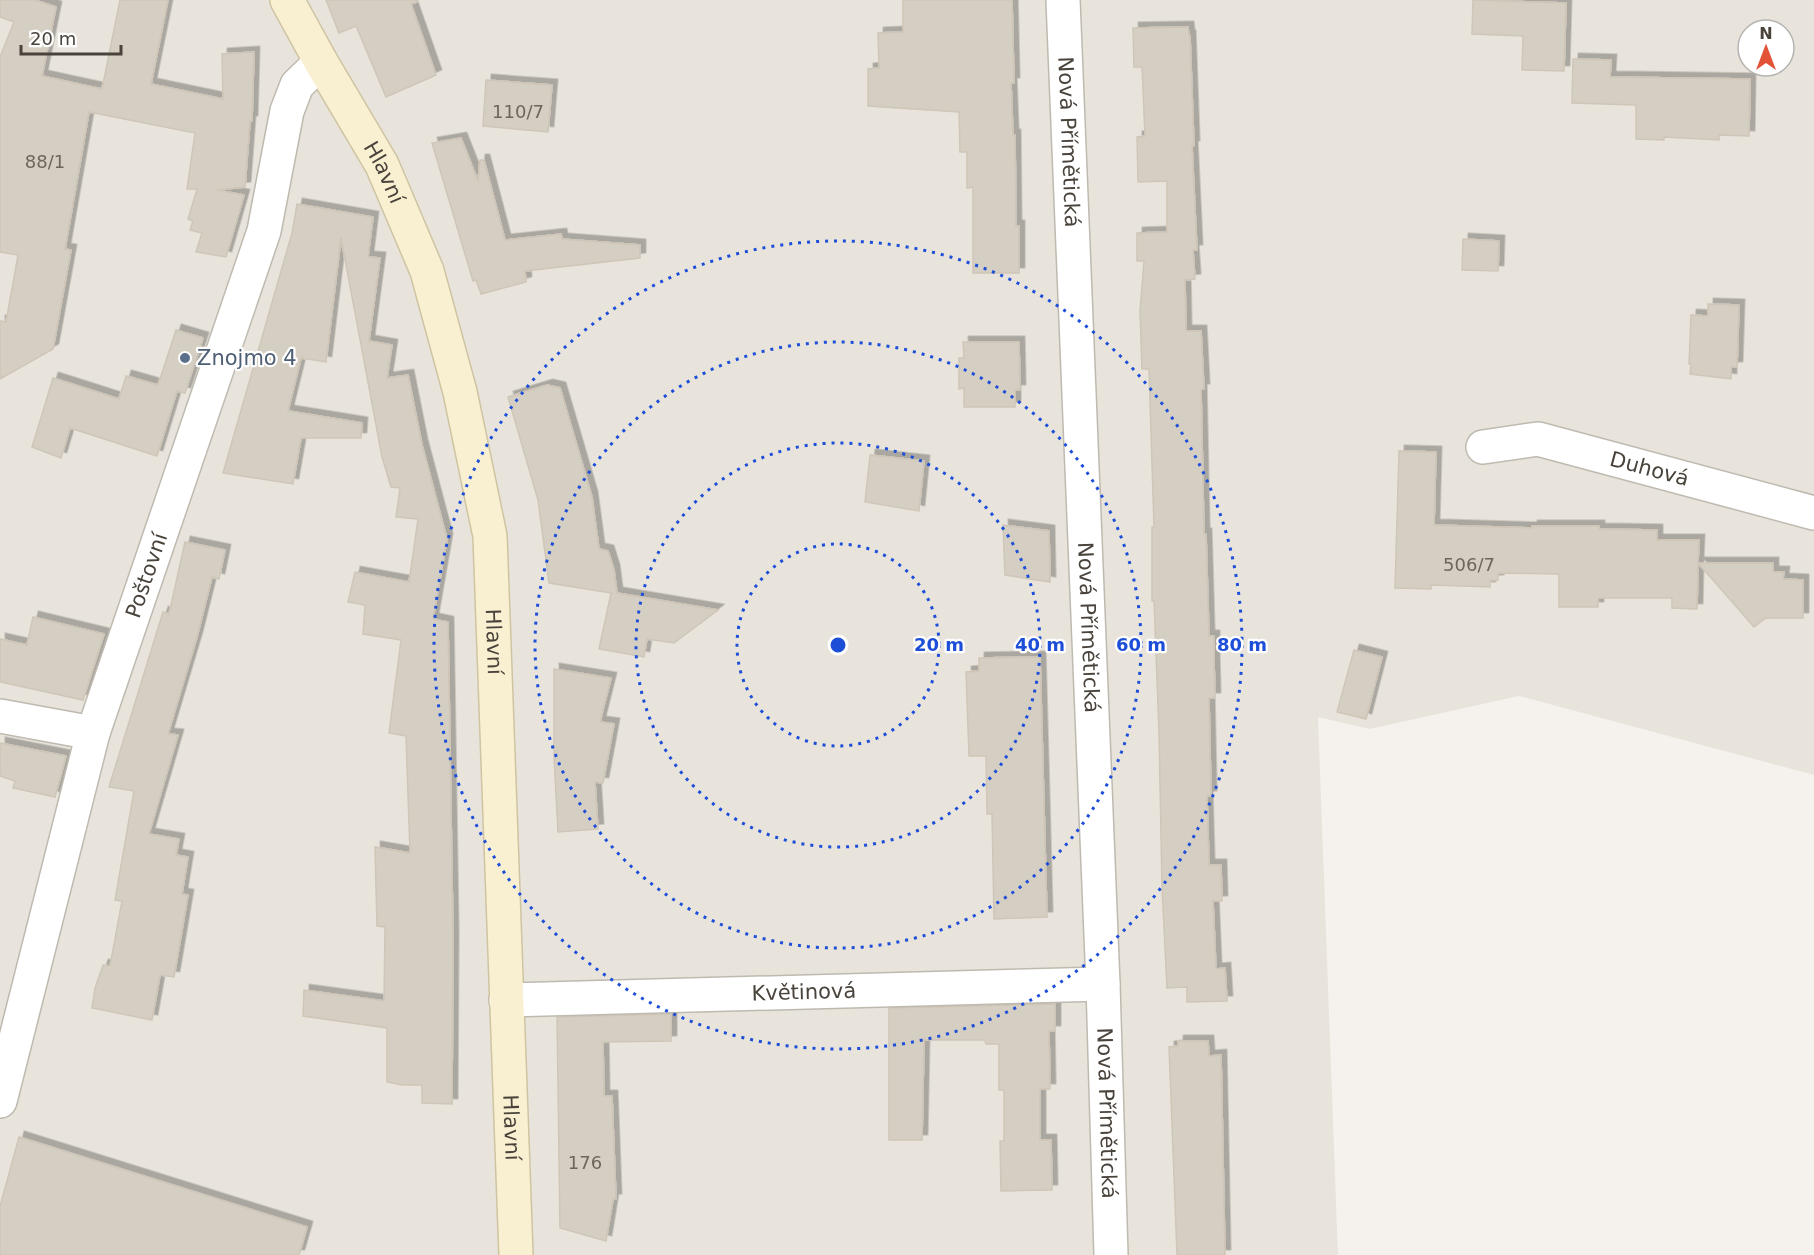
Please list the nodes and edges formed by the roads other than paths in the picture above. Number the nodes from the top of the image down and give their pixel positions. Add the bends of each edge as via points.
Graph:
1 (287, 0) edge
2 (1063, 0) edge
3 (321, 62) junction
4 (1482, 447) dead end
5 (1814, 513) edge
6 (0, 716) edge
7 (93, 734) junction
8 (1103, 984) junction
9 (506, 1000) junction
10 (0, 1101) edge
11 (516, 1255) edge
12 (1111, 1255) edge

1 - 3 main road, Hlavní
2 - 8 street, Nová Přímětická
3 - 7 street, Poštovní via 297,85 287,111 264,231
3 - 9 main road, Hlavní via 382,165 427,271 460,392 490,536
4 - 5 street, Duhová via 1538,440
6 - 7 street
7 - 10 street, Poštovní
8 - 9 street, Květinová
8 - 12 street, Nová Přímětická
9 - 11 main road, Hlavní

